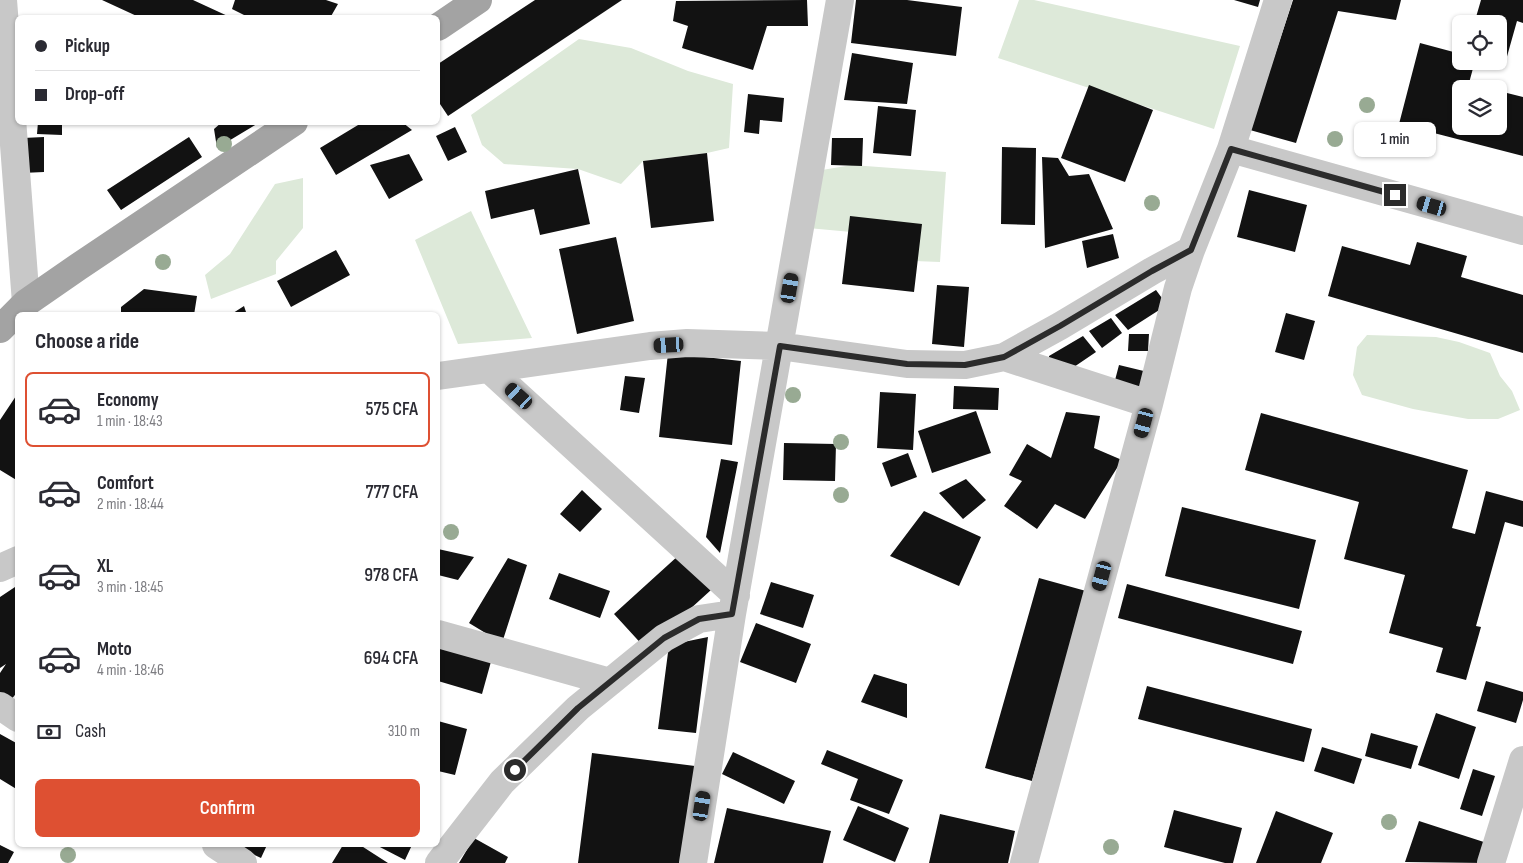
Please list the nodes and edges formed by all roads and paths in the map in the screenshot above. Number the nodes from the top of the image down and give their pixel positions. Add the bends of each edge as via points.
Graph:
1 (3, 0) edge
2 (478, 0) edge
3 (840, 0) edge
4 (1278, 0) edge
5 (440, 26) edge
6 (290, 125) edge
7 (1231, 149) junction
8 (1523, 231) edge
9 (1191, 250) junction
10 (26, 303) junction
11 (17, 312) edge
12 (15, 314) edge
13 (0, 329) edge
14 (0, 333) edge
15 (15, 336) edge
16 (780, 346) junction
17 (1004, 357) junction
18 (490, 370) junction
19 (440, 376) edge
20 (1149, 404) junction
21 (15, 561) edge
22 (0, 568) edge
23 (734, 605) junction
24 (440, 635) edge
25 (610, 682) junction
26 (0, 706) edge
27 (15, 716) edge
28 (1523, 760) edge
29 (219, 847) edge
30 (243, 863) edge
31 (439, 863) edge
32 (692, 863) edge
33 (1024, 863) edge
34 (1491, 863) edge

1 - 10 street
2 - 5 main road
3 - 16 street
4 - 7 street
6 - 10 main road
7 - 8 street
7 - 9 street
9 - 17 street
9 - 20 street via 1178,288
10 - 11 main road
12 - 13 main road
14 - 15 street
16 - 17 street via 907,364 965,365
16 - 18 street via 650,346
16 - 23 street
17 - 20 street
18 - 19 street
18 - 23 street
20 - 33 street
21 - 22 street
23 - 25 street via 664,638
23 - 32 street
24 - 25 street
25 - 31 street via 578,708 502,782
26 - 27 street
28 - 34 street
29 - 30 street

